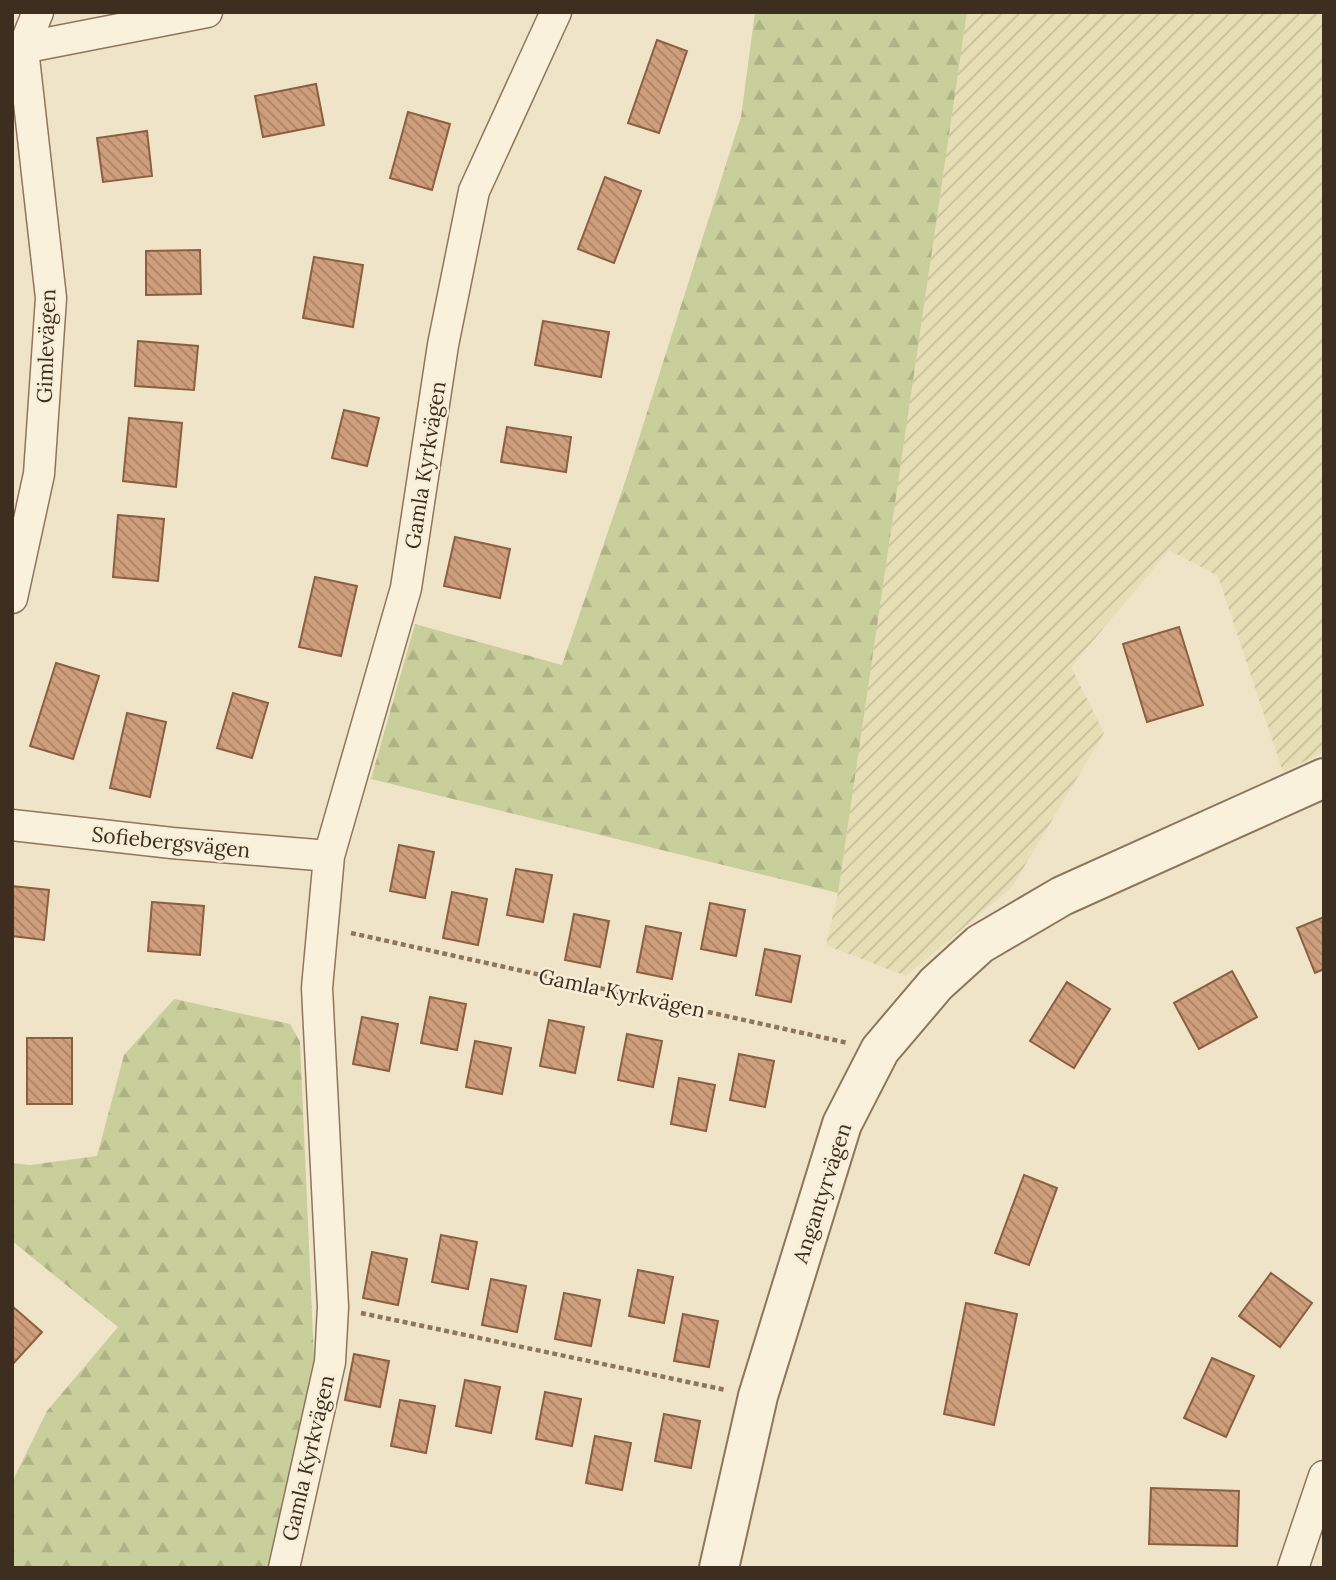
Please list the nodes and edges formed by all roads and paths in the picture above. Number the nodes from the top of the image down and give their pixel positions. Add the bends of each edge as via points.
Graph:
1 (38, 12) edge
2 (207, 12) edge
3 (556, 12) edge
4 (18, 50) edge
5 (12, 597) edge
6 (1324, 778) edge
7 (12, 825) edge
8 (329, 856) junction
9 (323, 927) junction
10 (880, 1050) junction
11 (333, 1307) junction
12 (758, 1396) junction
13 (1324, 1476) edge
14 (284, 1568) edge
15 (719, 1568) edge
16 (1293, 1568) edge

1 - 4 street, Gimlevägen
2 - 4 street
3 - 8 street, Gamla Kyrkvägen via 474,191 443,345 406,588
4 - 5 street, Gimlevägen via 51,298 39,474
6 - 10 street, Angantyrvägen via 1062,896 979,944 936,984
7 - 8 street, Sofiebergsvägen
8 - 9 street, Gamla Kyrkvägen
9 - 10 path, Gamla Kyrkvägen
9 - 11 street, Gamla Kyrkvägen via 317,988
10 - 12 street, Angantyrvägen via 842,1124
11 - 12 path
11 - 14 street, Gamla Kyrkvägen via 330,1362
12 - 15 street, Angantyrvägen
13 - 16 street

